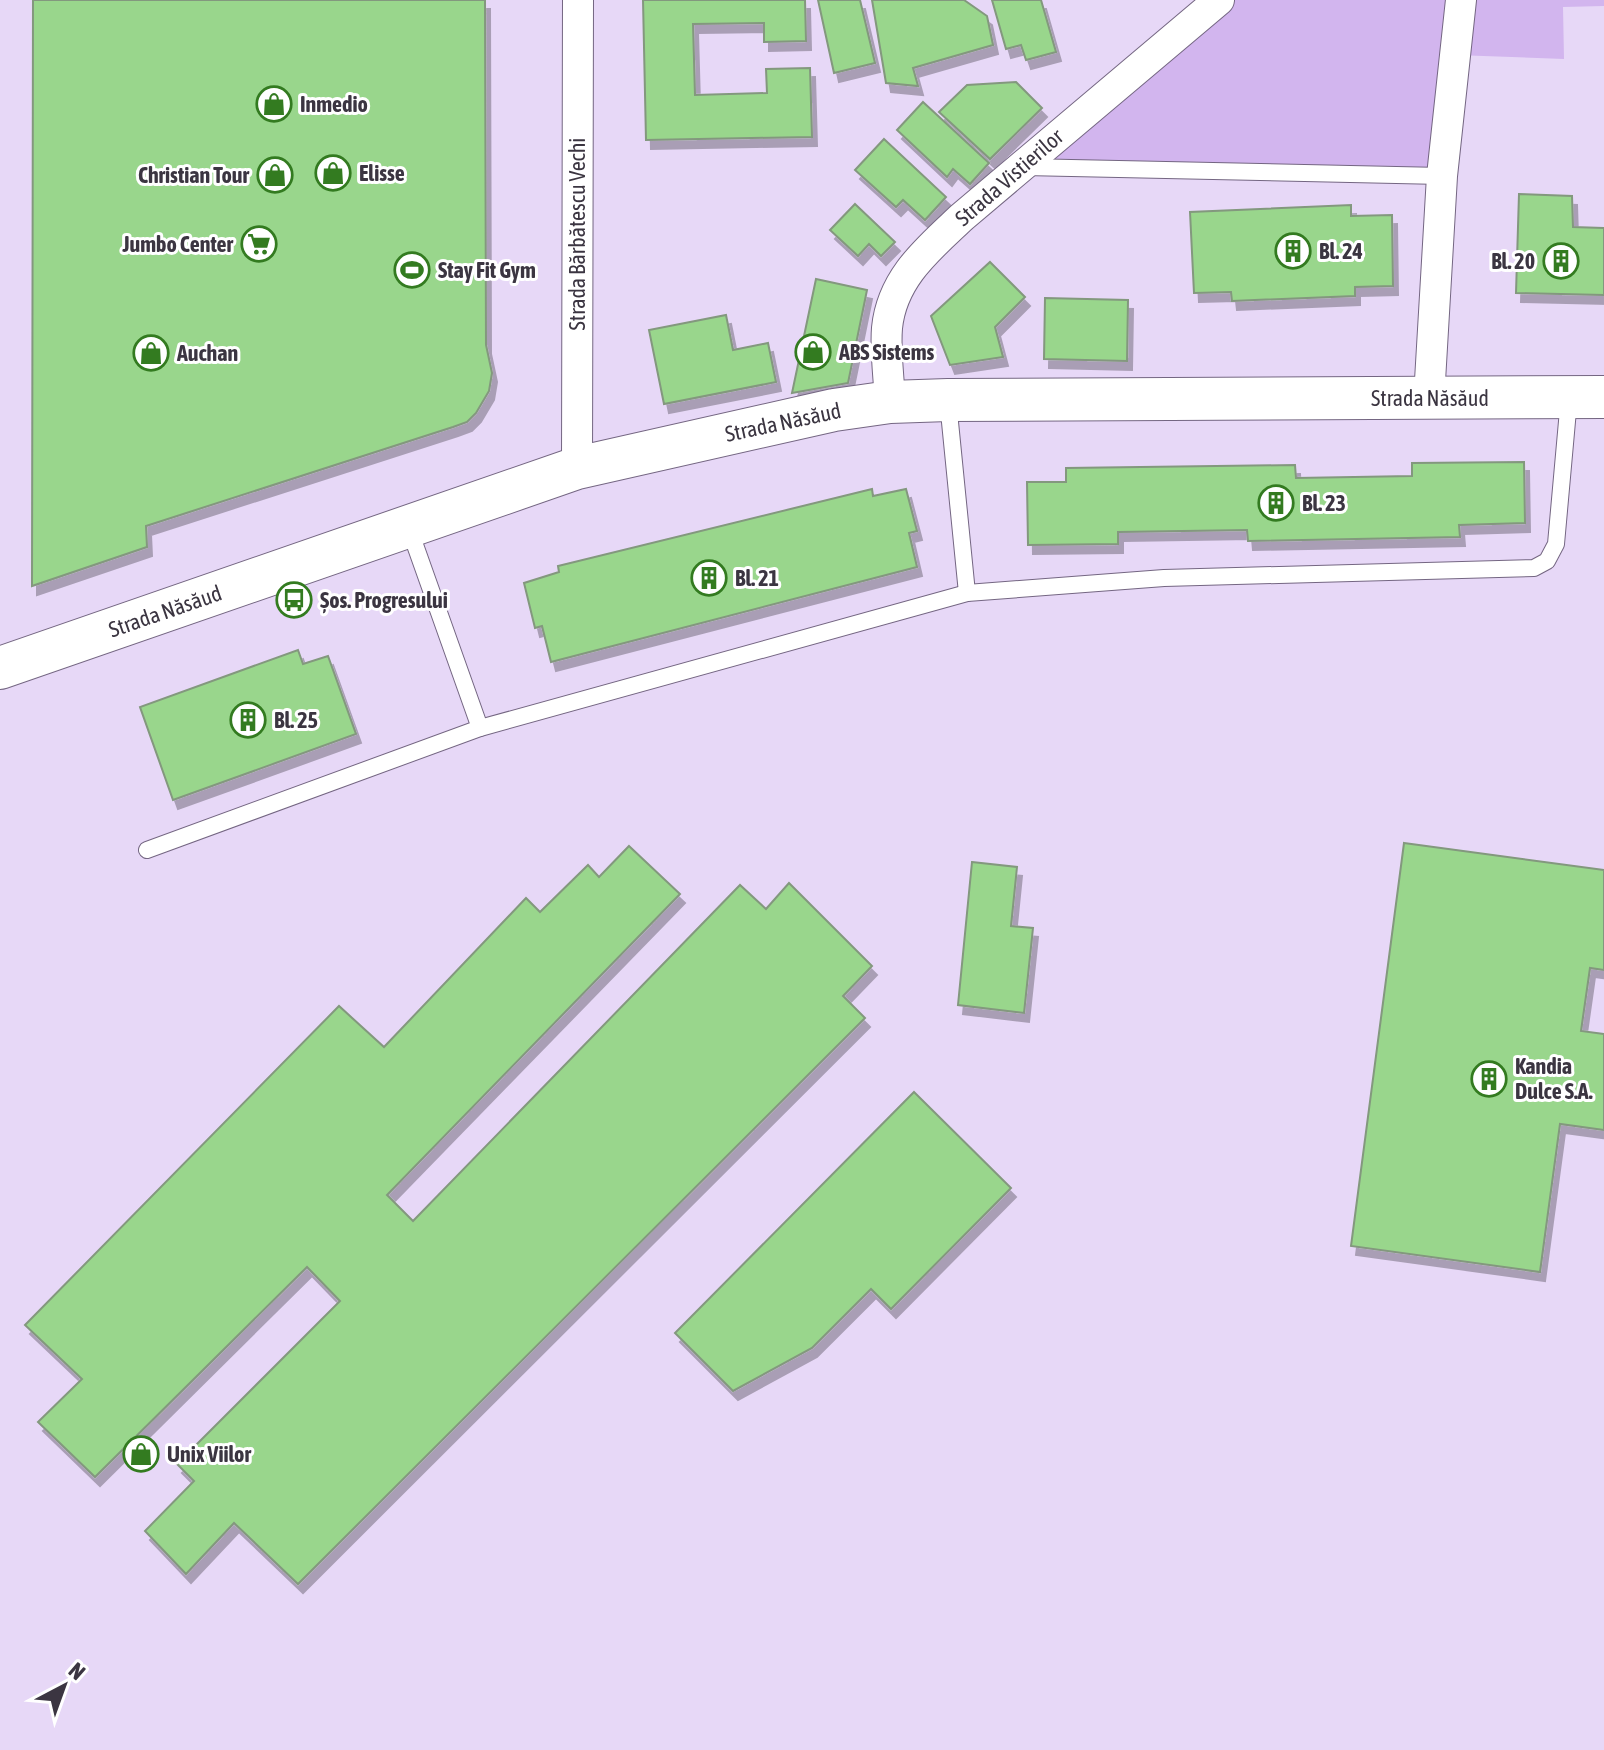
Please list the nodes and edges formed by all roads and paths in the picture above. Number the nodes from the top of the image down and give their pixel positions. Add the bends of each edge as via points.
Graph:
1 (578, 0) edge
2 (1219, 0) edge
3 (1461, 0) edge
4 (1020, 167) junction
5 (1442, 176) junction
6 (1587, 397) edge
7 (1429, 398) junction
8 (948, 400) junction
9 (890, 402) junction
10 (577, 468) junction
11 (409, 526) junction
12 (967, 593) junction
13 (0, 668) edge
14 (480, 728) junction
15 (147, 850) dead end

1 - 10 street, Strada Bărbătescu Vechi
2 - 4 street, Strada Vistierilor
3 - 5 street
4 - 5 lane
4 - 9 street, Strada Vistierilor via 926,250 903,278 887,328
5 - 7 street
6 - 7 street, Strada Năsăud
6 - 12 lane via 1556,544 1547,561 1534,568 1164,578
7 - 8 street, Strada Năsăud
8 - 9 street, Strada Năsăud
8 - 12 lane
9 - 10 street, Strada Năsăud
10 - 11 street, Strada Năsăud
11 - 13 street, Strada Năsăud
11 - 14 lane
12 - 14 lane
14 - 15 lane

